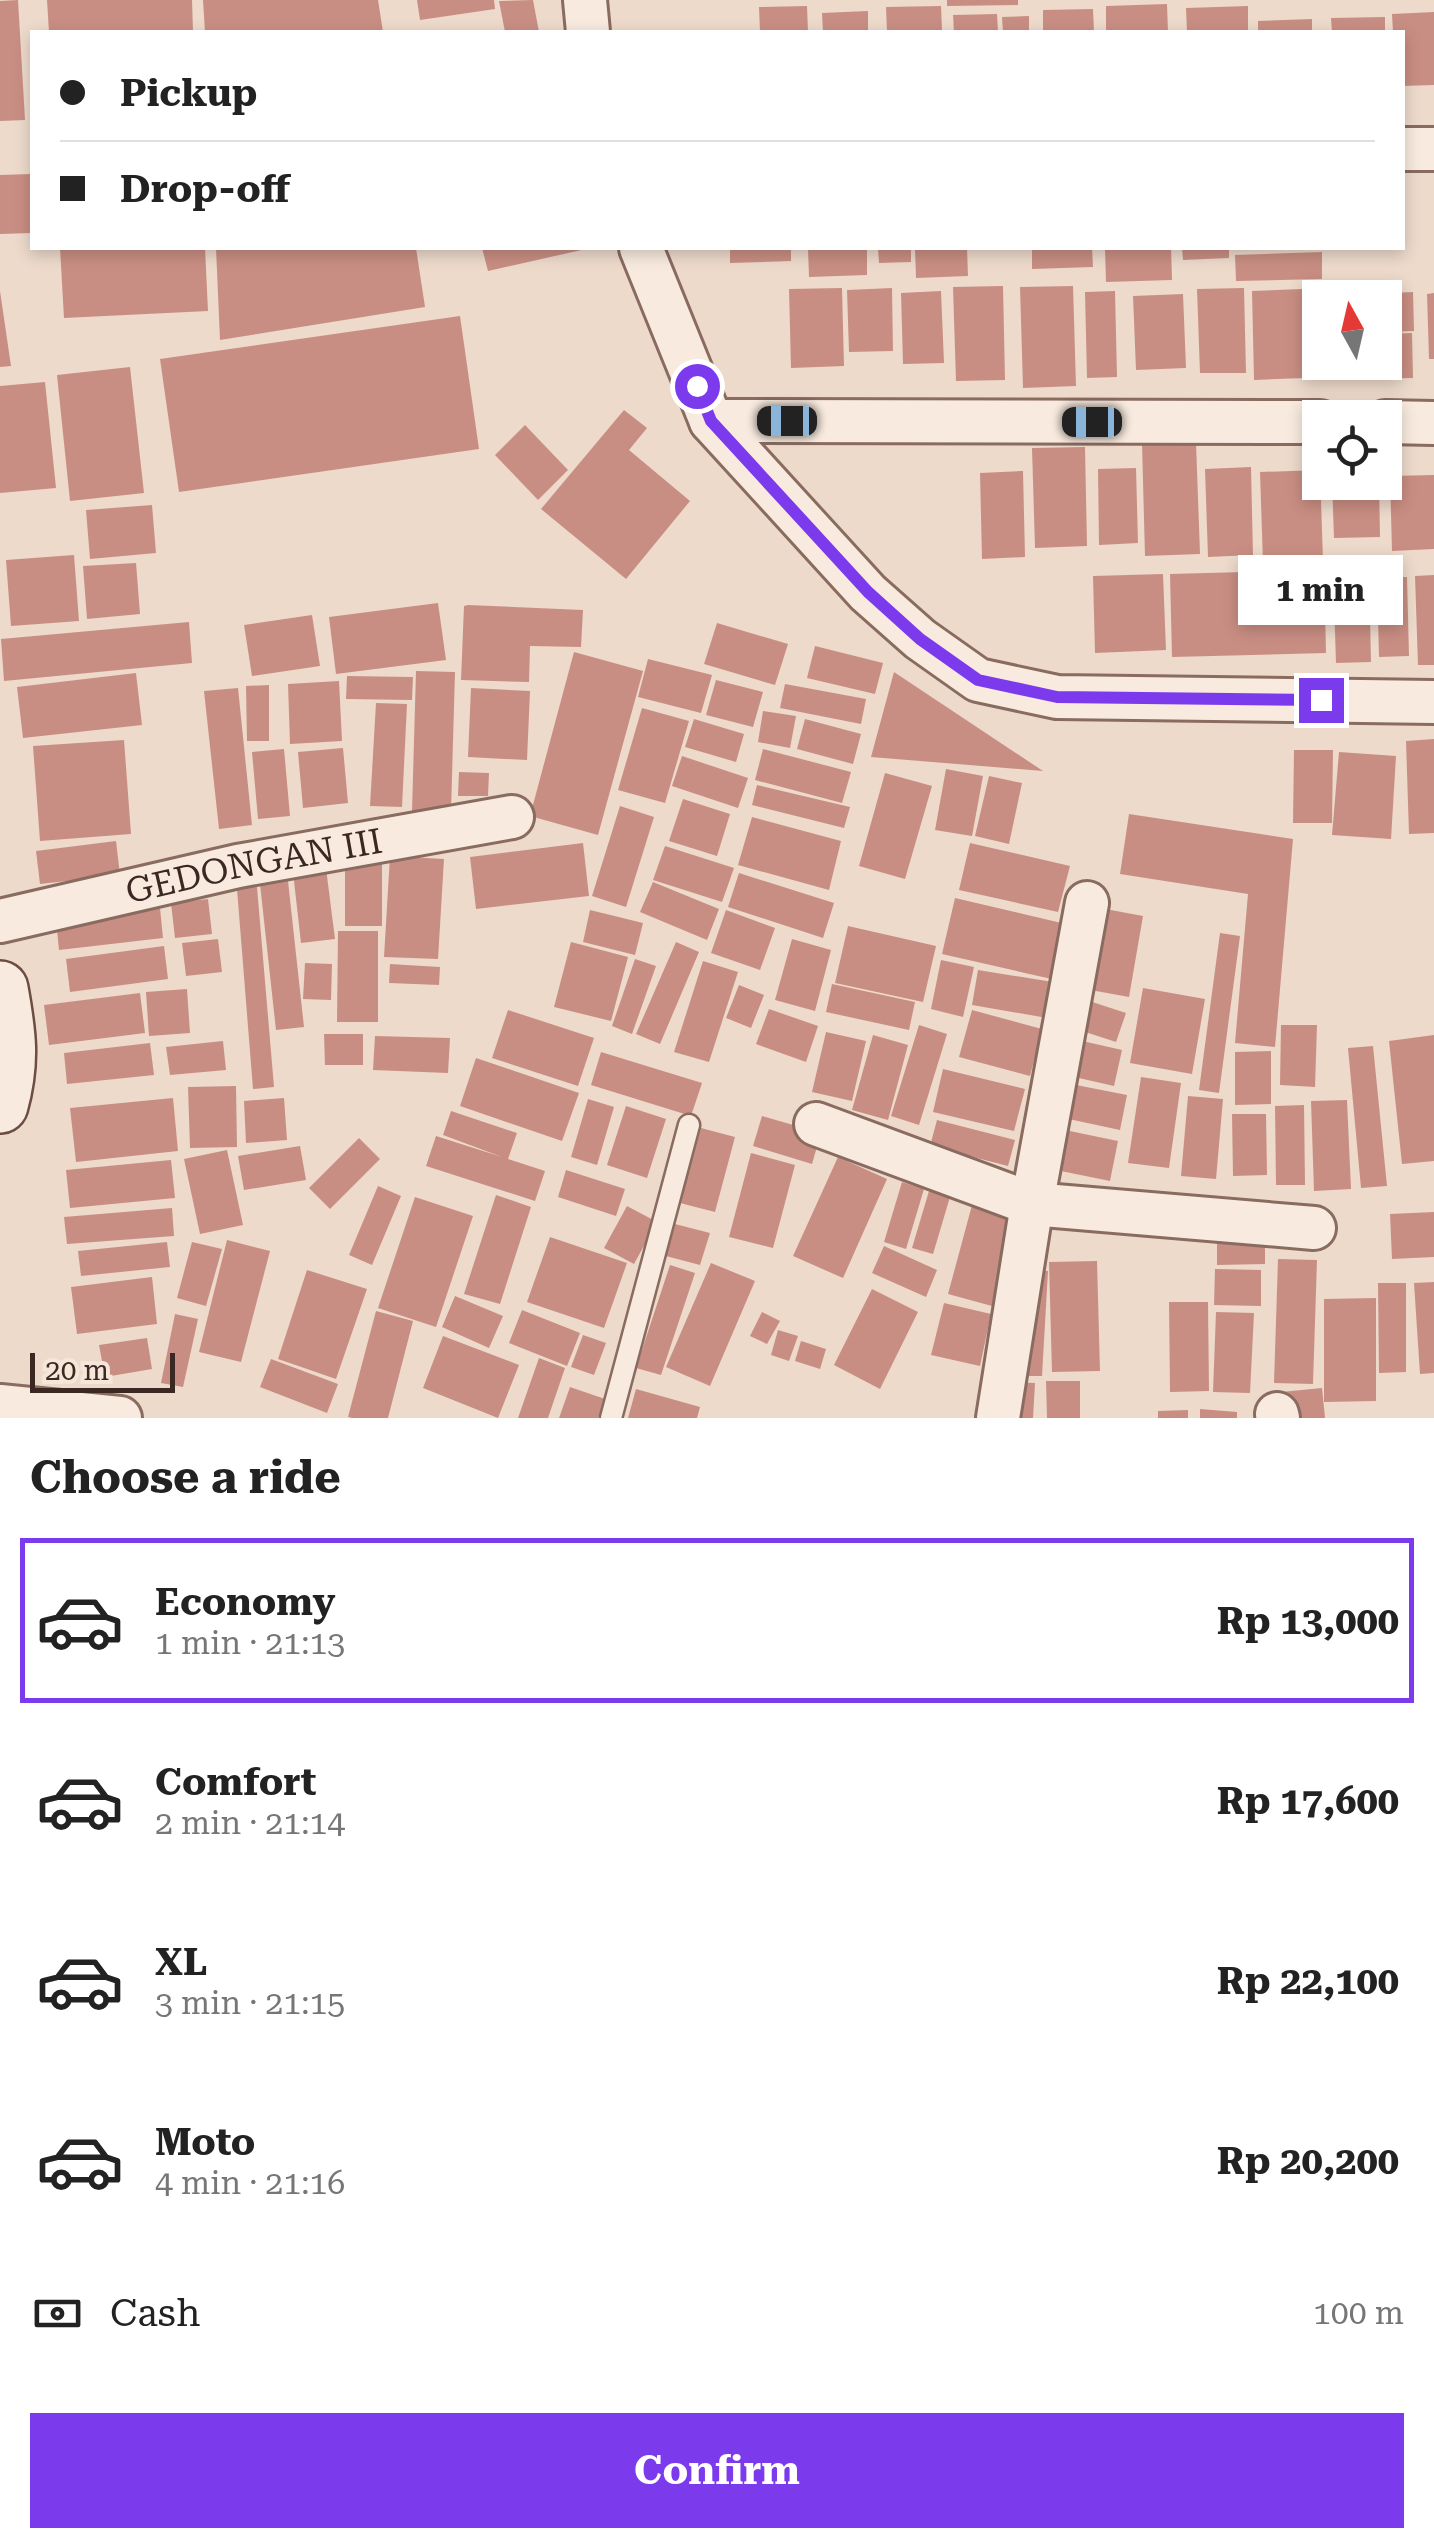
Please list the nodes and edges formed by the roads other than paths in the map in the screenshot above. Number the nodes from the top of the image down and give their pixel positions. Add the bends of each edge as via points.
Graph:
1 (585, 0) edge
2 (588, 30) edge
3 (1405, 149) edge
4 (1434, 149) edge
5 (641, 250) edge
6 (711, 421) junction
7 (1302, 422) edge
8 (1402, 422) edge
9 (1434, 422) edge
10 (1434, 702) edge
11 (512, 818) dead end
12 (1087, 903) dead end
13 (0, 921) edge
14 (0, 989) edge
15 (0, 1105) edge
16 (816, 1124) dead end
17 (689, 1125) dead end
18 (1032, 1204) junction
19 (1314, 1228) dead end
20 (0, 1406) edge
21 (120, 1418) edge
22 (611, 1418) edge
23 (998, 1418) edge

1 - 2 street
3 - 4 street
5 - 6 street
6 - 7 street
6 - 10 street via 868,592 978,680 1057,697
8 - 9 street
11 - 13 street, GEDONGAN III via 238,866
12 - 18 street
14 - 15 main road via 9,1034
16 - 18 street
17 - 22 lane
18 - 19 street
18 - 23 street
20 - 21 street

